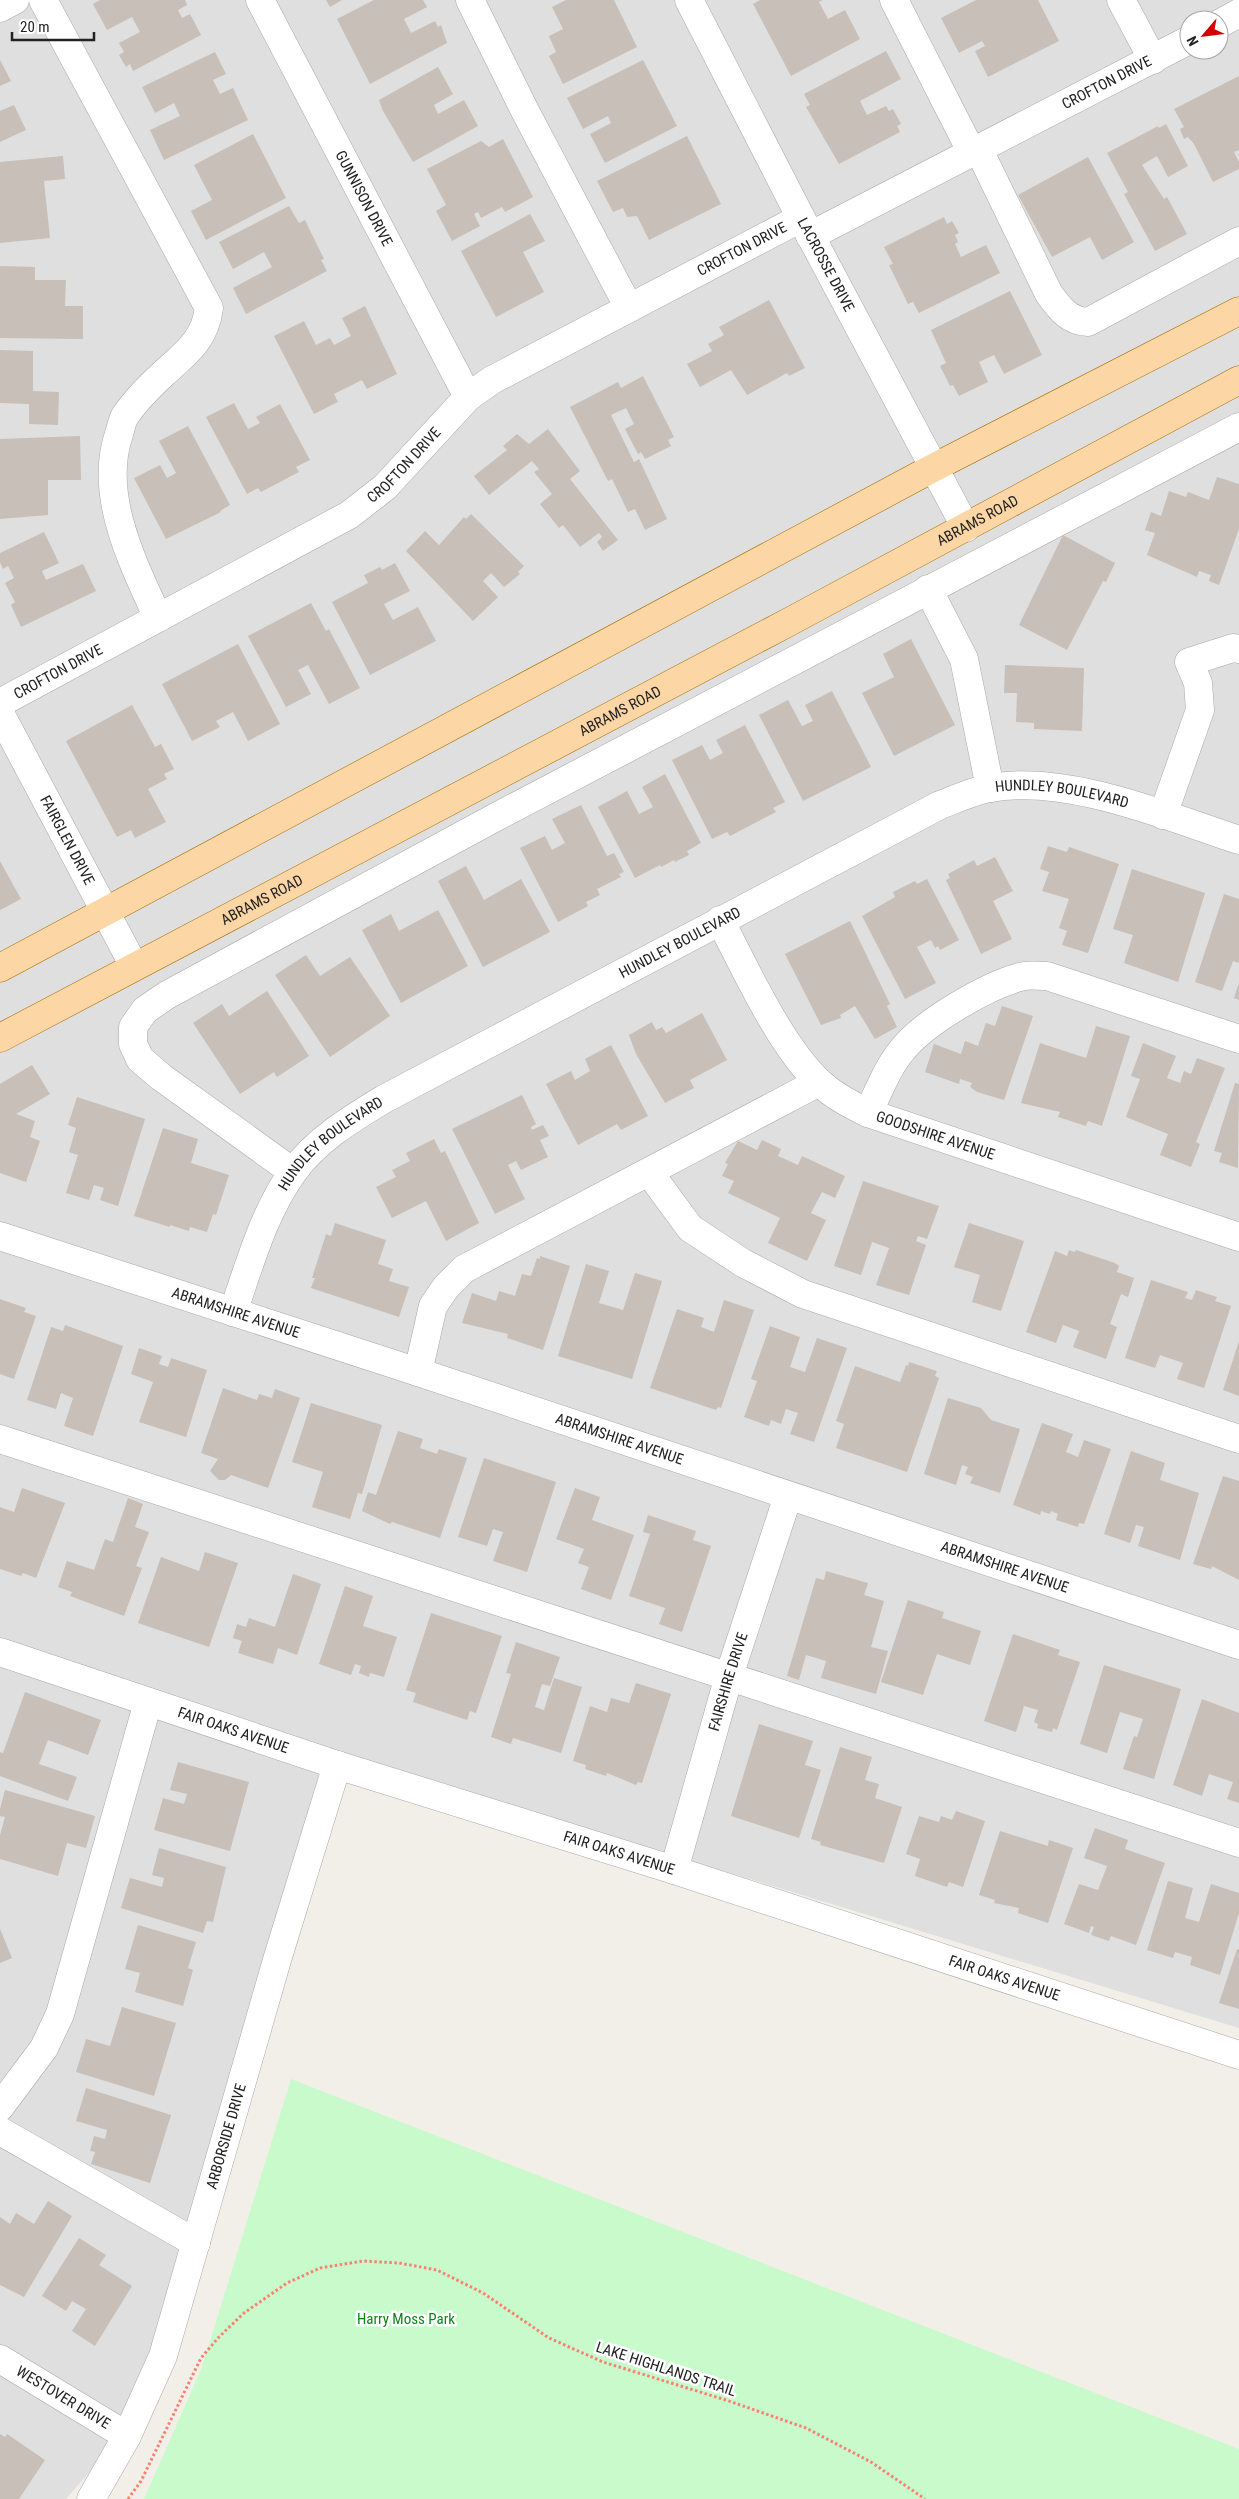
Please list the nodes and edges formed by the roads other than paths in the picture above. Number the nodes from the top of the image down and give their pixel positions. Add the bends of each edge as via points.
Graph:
1 (15, 0) edge
2 (43, 0) edge
3 (260, 0) edge
4 (470, 0) edge
5 (689, 0) edge
6 (894, 0) edge
7 (1121, 0) edge
8 (0, 8) edge
9 (1179, 46) edge
10 (1153, 60) junction
11 (975, 152) junction
12 (806, 227) junction
13 (1239, 241) edge
14 (629, 308) junction
15 (1239, 311) edge
16 (1239, 380) edge
17 (468, 396) junction
18 (1239, 427) edge
19 (933, 468) junction
20 (966, 528) junction
21 (928, 589) junction
22 (158, 618) junction
23 (1239, 649) edge
24 (0, 703) edge
25 (0, 713) edge
26 (990, 788) junction
27 (1163, 815) junction
28 (1239, 840) edge
29 (106, 912) junction
30 (720, 920) junction
31 (134, 966) junction
32 (0, 968) edge
33 (0, 1038) edge
34 (1239, 1040) edge
35 (819, 1082) junction
36 (868, 1113) junction
37 (293, 1172) junction
38 (649, 1172) junction
39 (0, 1236) edge
40 (1239, 1237) edge
41 (233, 1312) junction
42 (418, 1372) junction
43 (0, 1439) edge
44 (1239, 1439) edge
45 (788, 1496) junction
46 (1239, 1645) edge
47 (0, 1652) edge
48 (730, 1676) junction
49 (148, 1702) junction
50 (337, 1764) junction
51 (1239, 1843) edge
52 (674, 1870) junction
53 (1239, 2055) edge
54 (0, 2107) edge
55 (0, 2131) edge
56 (196, 2243) junction
57 (0, 2359) edge
58 (127, 2436) junction
59 (91, 2499) edge

1 - 8 street
2 - 22 street via 209,308 208,324 196,344 151,386 124,417 113,451 114,503 138,574
3 - 17 street, GUNNISON DRIVE
4 - 14 street
5 - 12 street, LACROSSE DRIVE
6 - 11 street
7 - 10 street
9 - 10 street, CROFTON DRIVE
10 - 11 street, CROFTON DRIVE
11 - 12 street, CROFTON DRIVE
11 - 13 street via 1049,294 1064,313 1076,321 1088,322
12 - 14 street, CROFTON DRIVE
12 - 19 street, LACROSSE DRIVE
14 - 17 street, CROFTON DRIVE via 492,380
15 - 19 main road
16 - 20 main road, ABRAMS ROAD
17 - 22 street, CROFTON DRIVE via 385,487 349,515
18 - 21 street
19 - 20 street, LACROSSE DRIVE
19 - 29 main road
20 - 31 main road, ABRAMS ROAD
21 - 26 street via 964,658
21 - 37 street via 488,821 166,995 145,1010 133,1027 133,1044 140,1059
22 - 24 street, CROFTON DRIVE
23 - 27 street via 1189,662 1198,683 1200,710
25 - 29 street, FAIRGLEN DRIVE
26 - 27 street, HUNDLEY BOULEVARD via 1028,785 1081,791
26 - 30 street, HUNDLEY BOULEVARD via 940,805
27 - 28 street, HUNDLEY BOULEVARD
29 - 31 street, FAIRGLEN DRIVE
29 - 32 main road
30 - 35 street, GOODSHIRE AVENUE via 792,1050
30 - 37 street, HUNDLEY BOULEVARD via 384,1099 344,1124
31 - 33 main road, ABRAMS ROAD
34 - 36 street via 1047,976 1021,976 948,1012 920,1031 890,1067
35 - 36 street, GOODSHIRE AVENUE via 846,1103
35 - 38 street
36 - 40 street, GOODSHIRE AVENUE
37 - 41 street, HUNDLEY BOULEVARD via 266,1219
38 - 42 street via 464,1269 446,1286 434,1306
38 - 44 street via 690,1228 743,1263 803,1294
39 - 41 street, ABRAMSHIRE AVENUE
41 - 42 street, ABRAMSHIRE AVENUE
42 - 45 street, ABRAMSHIRE AVENUE
43 - 48 street
45 - 46 street, ABRAMSHIRE AVENUE
45 - 48 street, FAIRSHIRE DRIVE
47 - 49 street, FAIR OAKS AVENUE
48 - 51 street
48 - 52 street, FAIRSHIRE DRIVE
49 - 50 street, FAIR OAKS AVENUE
49 - 54 street via 60,2014 44,2048
50 - 52 street, FAIR OAKS AVENUE
50 - 56 street, ARBORSIDE DRIVE
52 - 53 street, FAIR OAKS AVENUE
55 - 56 street
56 - 58 street, ARBORSIDE DRIVE via 163,2356
57 - 58 street, WESTOVER DRIVE
58 - 59 street, ARBORSIDE DRIVE

